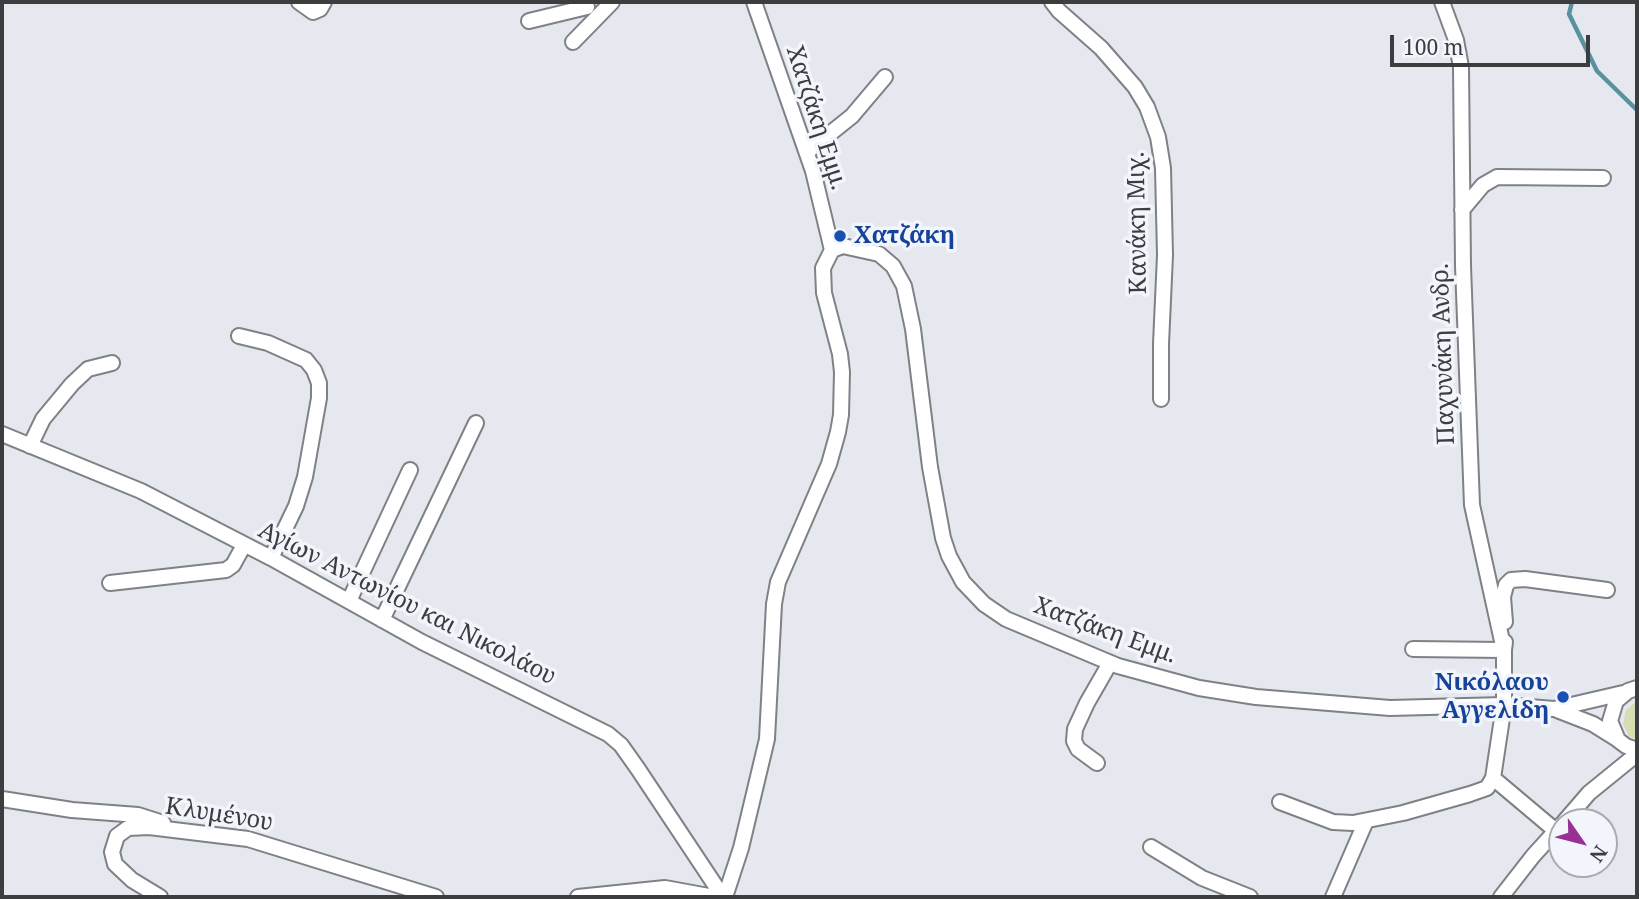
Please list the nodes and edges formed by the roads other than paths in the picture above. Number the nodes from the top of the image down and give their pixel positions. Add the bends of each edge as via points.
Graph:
1 (299, 2) edge
2 (324, 2) edge
3 (612, 2) edge
4 (754, 2) edge
5 (1052, 2) edge
6 (1442, 2) edge
7 (587, 8) edge
8 (529, 22) dead end
9 (573, 42) dead end
10 (885, 77) dead end
11 (807, 152) junction
12 (1603, 178) dead end
13 (1462, 210) junction
14 (832, 250) junction
15 (239, 336) dead end
16 (112, 363) dead end
17 (1161, 399) dead end
18 (476, 423) dead end
19 (2, 434) edge
20 (30, 446) junction
21 (410, 470) dead end
22 (244, 545) junction
23 (271, 558) junction
24 (110, 583) dead end
25 (1606, 590) dead end
26 (349, 601) junction
27 (382, 620) junction
28 (1413, 649) dead end
29 (1504, 650) junction
30 (1110, 663) junction
31 (1630, 691) edge
32 (1504, 705) junction
33 (1554, 709) junction
34 (1618, 740) junction
35 (1637, 752) edge
36 (1097, 763) dead end
37 (1493, 778) junction
38 (2, 799) edge
39 (1280, 802) dead end
40 (1576, 808) edge
41 (1548, 817) edge
42 (1366, 821) junction
43 (173, 830) junction
44 (1548, 839) edge
45 (1151, 847) dead end
46 (160, 897) edge
47 (436, 897) edge
48 (578, 897) edge
49 (714, 897) edge
50 (724, 897) edge
51 (1250, 897) edge
52 (1334, 897) edge
53 (1501, 897) edge

1 - 2 street via 313,12
3 - 7 street
4 - 11 street, Χατζάκη Εμμ.
5 - 17 street, Κανάκη Μιχ. via 1135,87 1158,137 1165,255
6 - 13 street, Παχυνάκη Ανδρ. via 1461,67
7 - 8 street
7 - 9 street
10 - 11 street via 852,116
11 - 14 street, Χατζάκη Εμμ.
12 - 13 street via 1497,177 1483,185
13 - 29 street, Παχυνάκη Ανδρ. via 1472,505
14 - 30 street, Χατζάκη Εμμ. via 851,246 879,254 893,265 904,286 943,538 963,582 1006,619
14 - 50 street, Χατζάκη Εμμ. via 823,268 824,293 840,354 841,415 829,464 778,582 767,739 741,848
15 - 23 street via 306,359 319,383 305,477
16 - 20 street via 89,369 72,384 43,419
18 - 27 street
19 - 20 street, Αγίων Αντωνίου και Νικολάου
20 - 22 street, Αγίων Αντωνίου και Νικολάου via 141,491
21 - 26 street
22 - 23 street, Αγίων Αντωνίου και Νικολάου
22 - 24 street via 226,570
23 - 26 street, Αγίων Αντωνίου και Νικολάου
25 - 29 street via 1511,580 1503,597
26 - 27 street, Αγίων Αντωνίου και Νικολάου
27 - 50 street, Αγίων Αντωνίου και Νικολάου via 608,734 621,745
28 - 29 street
29 - 32 street, Παχυνάκη Ανδρ.
30 - 32 street, Χατζάκη Εμμ. via 1199,688 1287,701 1390,708
30 - 36 street via 1075,729 1078,749
31 - 33 street
31 - 34 street via 1616,701 1611,715
32 - 33 street, Χατζάκη Εμμ.
32 - 37 street, Παχυνάκη Ανδρ.
33 - 34 street via 1593,724
34 - 35 street
35 - 40 street
37 - 41 street
37 - 42 street via 1477,792
38 - 43 street via 138,815
39 - 42 street via 1333,822
42 - 52 street
43 - 46 street, Κλυμένου via 128,828 117,836 111,852 122,872
43 - 47 street, Κλυμένου via 248,839
44 - 53 street
45 - 51 street via 1193,873
48 - 49 street via 665,888

